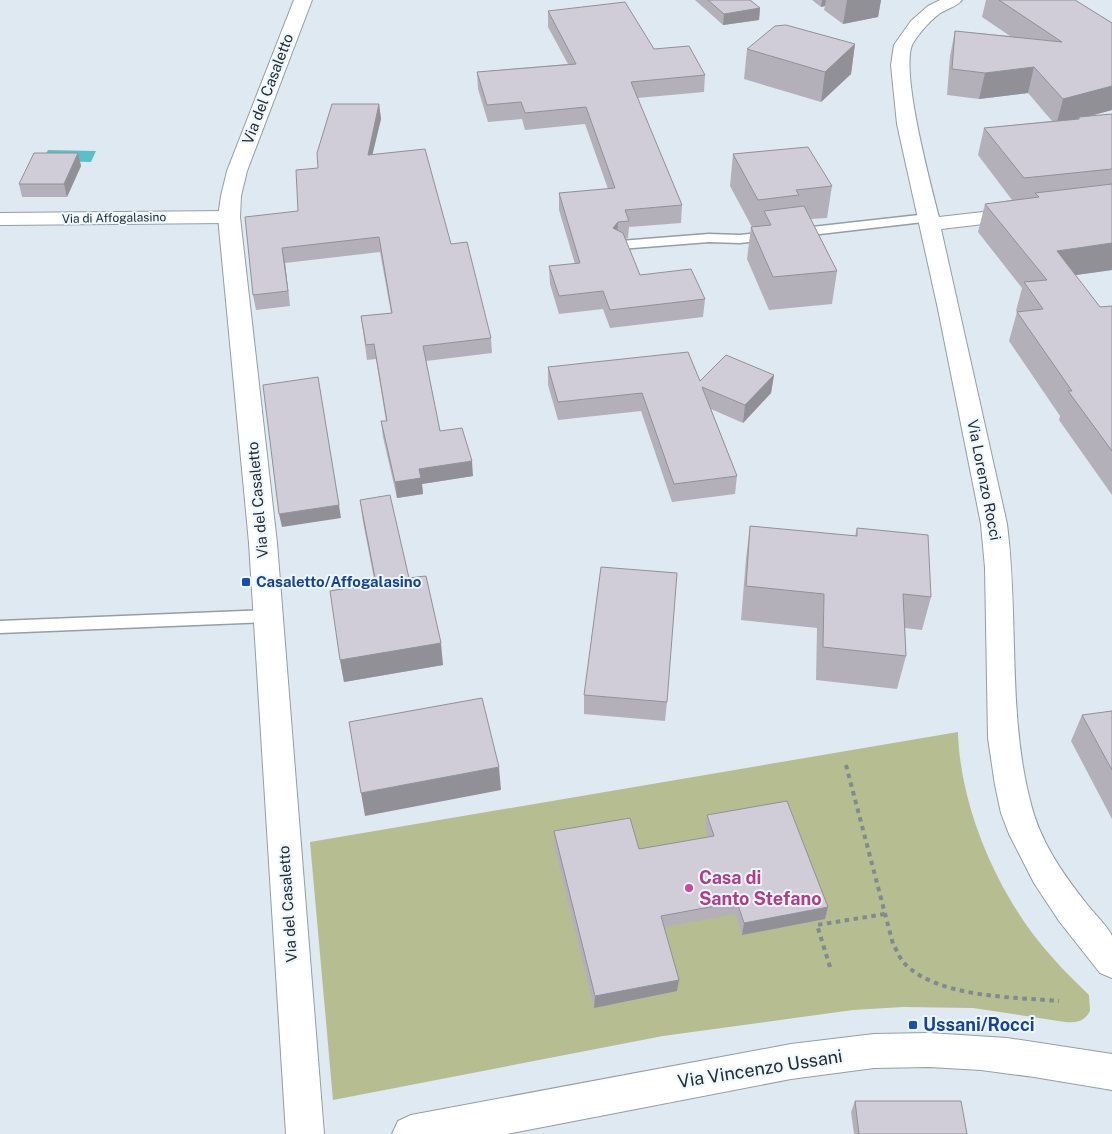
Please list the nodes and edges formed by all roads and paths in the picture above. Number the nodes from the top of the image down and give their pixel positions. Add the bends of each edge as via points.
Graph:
1 (303, 0) edge
2 (954, 0) edge
3 (1035, 212) edge
4 (228, 217) junction
5 (0, 219) edge
6 (928, 221) junction
7 (620, 245) edge
8 (267, 616) junction
9 (0, 627) edge
10 (846, 765) dead end
11 (885, 914) junction
12 (1112, 962) edge
13 (830, 966) dead end
14 (1059, 1001) dead end
15 (1112, 1072) edge
16 (305, 1134) edge
17 (411, 1134) edge

1 - 4 street, Via del Casaletto via 237,171
2 - 6 street, Via Lorenzo Rocci via 926,15 903,44 900,55 907,124
3 - 6 street
4 - 5 street, Via di Affogalasino
4 - 8 street, Via del Casaletto via 245,356
6 - 7 lane via 740,239 709,238
6 - 12 street, Via Lorenzo Rocci via 994,524 999,568 1003,738 1017,813 1035,853 1059,893
8 - 9 lane
8 - 16 street, Via del Casaletto
10 - 11 path
11 - 13 path via 816,925
11 - 14 path via 893,944 905,964 942,986
15 - 17 street, Via Vincenzo Ussani via 979,1052 901,1050 851,1054 760,1067

